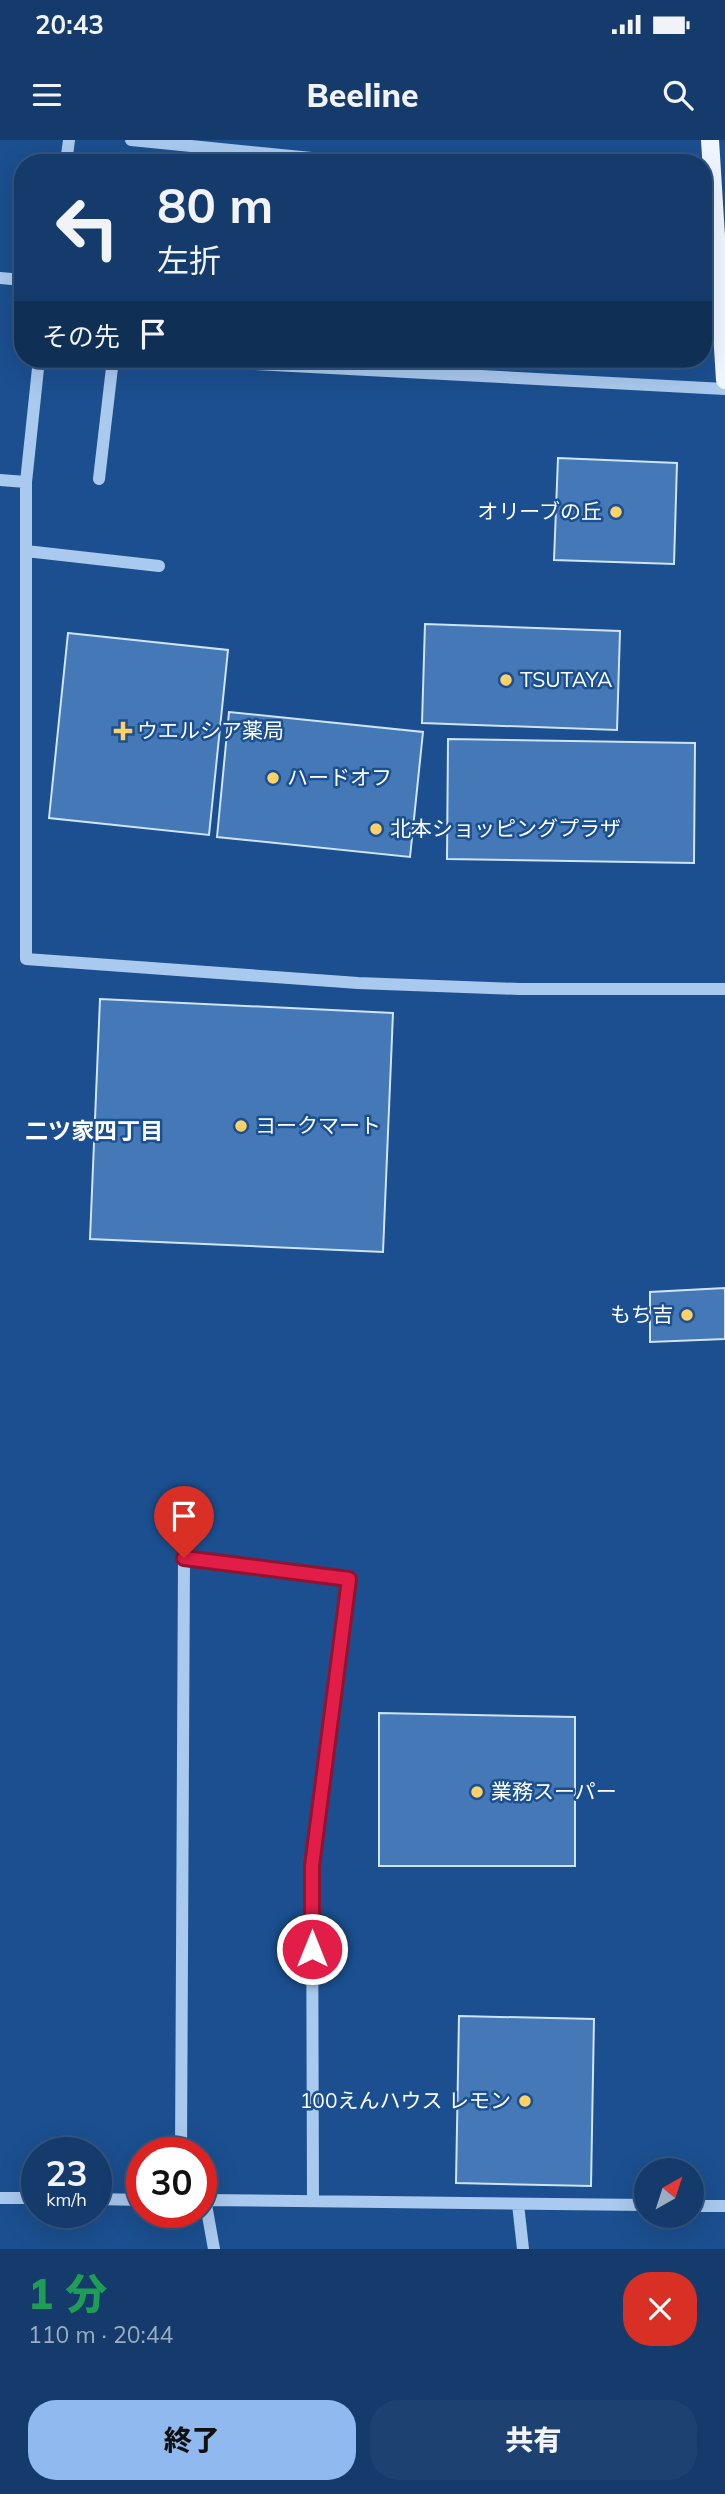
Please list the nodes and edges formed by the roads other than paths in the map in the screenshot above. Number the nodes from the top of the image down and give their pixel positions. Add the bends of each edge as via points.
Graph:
1 (131, 140) edge
2 (272, 154) edge
3 (712, 240) edge
4 (38, 368) edge
5 (112, 368) edge
6 (330, 368) edge
7 (725, 380) edge
8 (725, 389) edge
9 (99, 479) dead end
10 (0, 480) edge
11 (26, 482) junction
12 (26, 551) junction
13 (159, 566) dead end
14 (725, 989) edge
15 (181, 2137) edge
16 (0, 2198) edge
17 (21, 2198) edge
18 (217, 2199) edge
19 (313, 2201) junction
20 (518, 2204) junction
21 (634, 2205) edge
22 (704, 2206) edge
23 (725, 2206) edge
24 (210, 2228) edge
25 (215, 2249) edge
26 (523, 2249) edge

1 - 2 street
3 - 7 main road
4 - 11 street
5 - 9 street
6 - 8 street
10 - 11 street
11 - 12 street
12 - 13 street
12 - 14 street via 26,959 358,983
15 - 19 street via 184,1558 349,1579 312,1866
16 - 17 street
18 - 19 street
19 - 20 street
20 - 21 street
20 - 26 street
22 - 23 street
24 - 25 street

